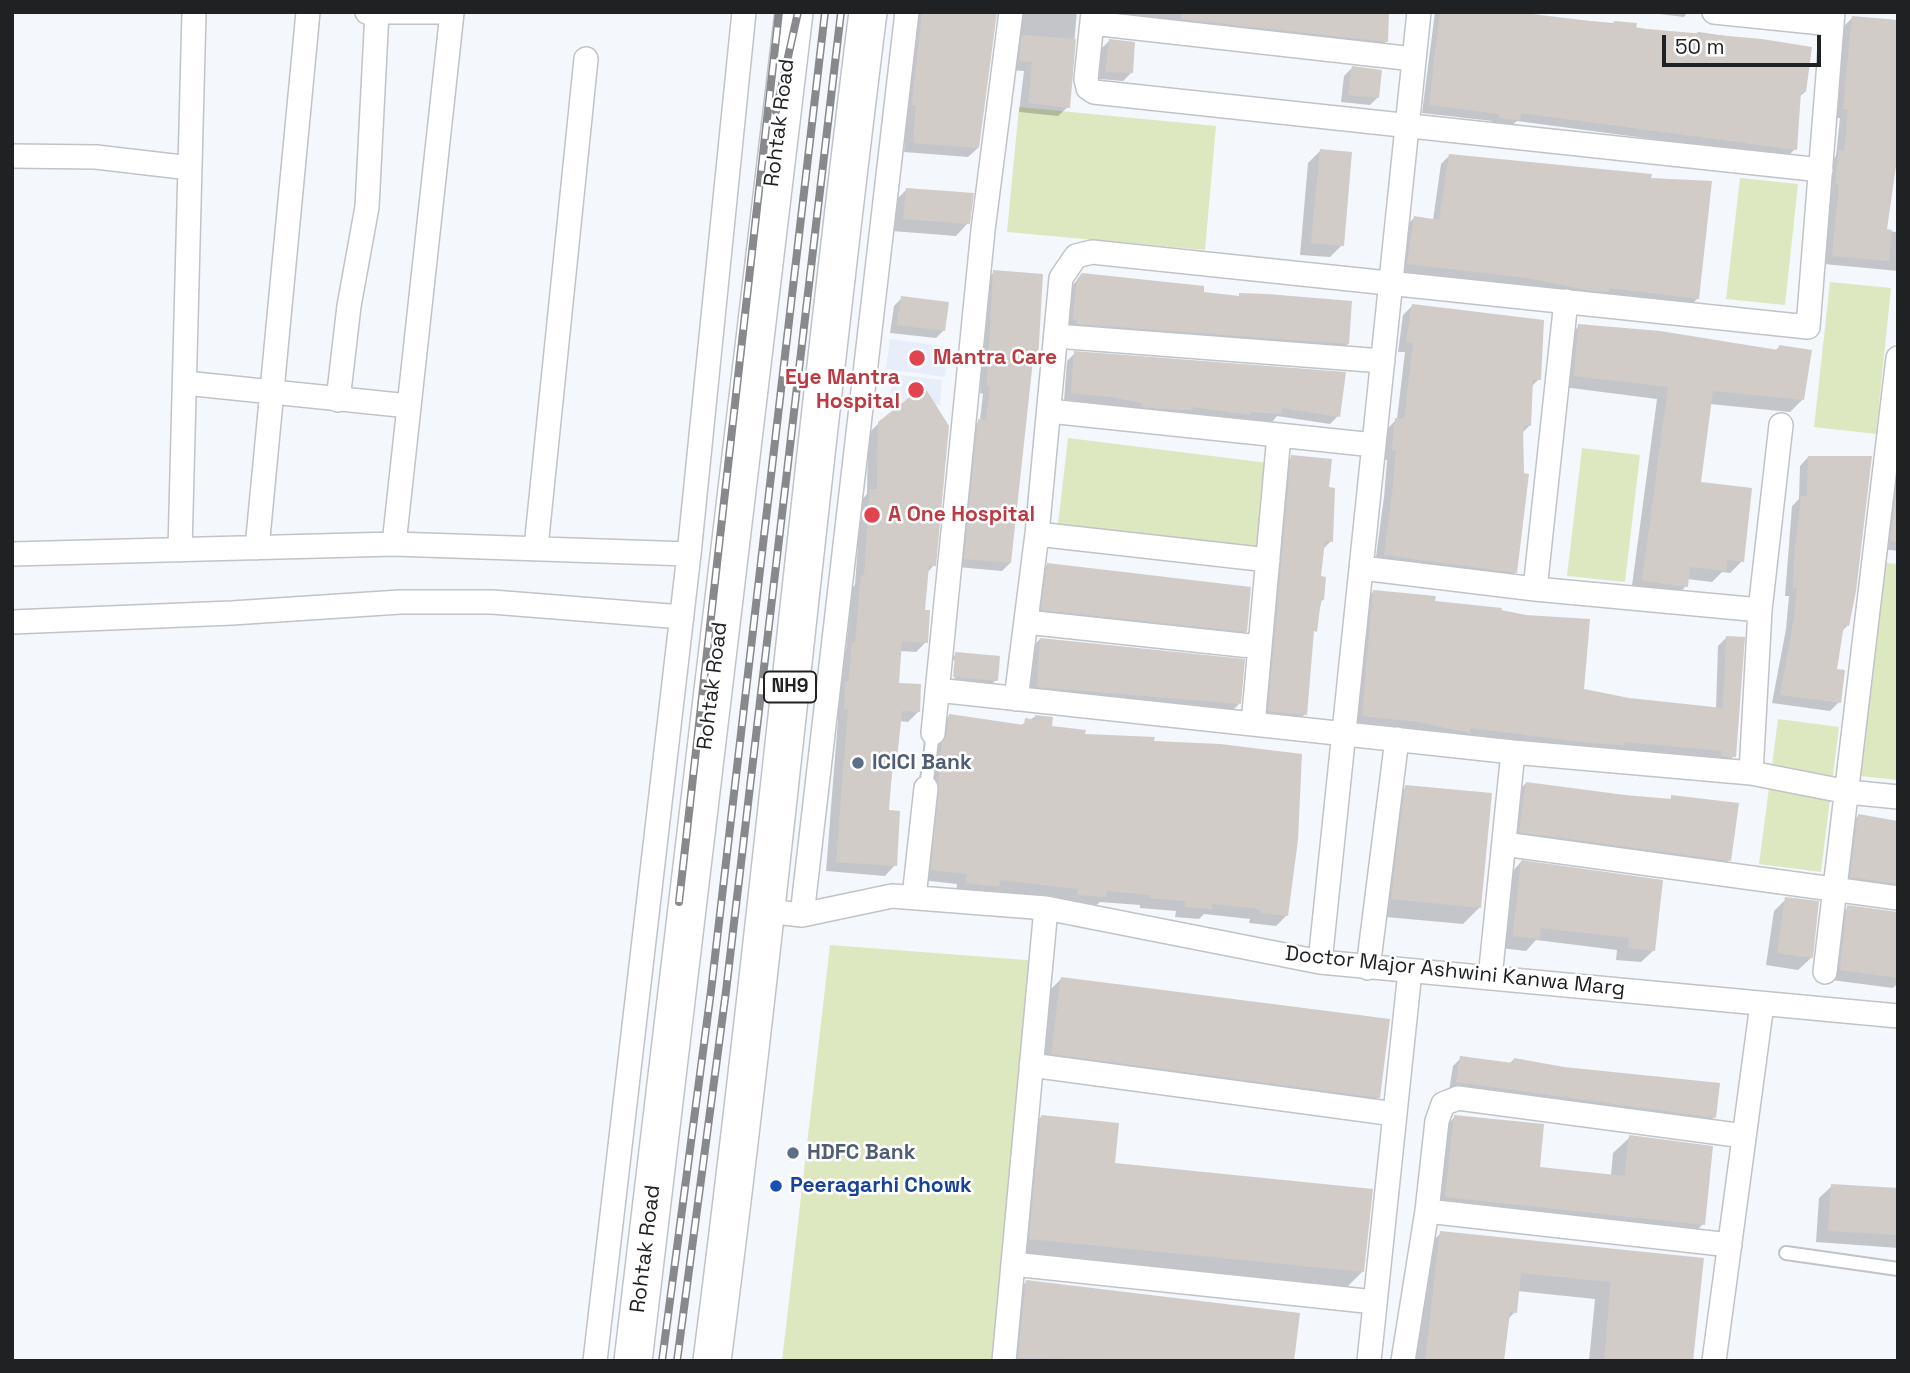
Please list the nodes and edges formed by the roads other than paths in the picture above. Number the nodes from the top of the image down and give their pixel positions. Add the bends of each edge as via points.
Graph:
1 (194, 12) edge
2 (308, 12) edge
3 (367, 12) edge
4 (377, 12) edge
5 (744, 12) edge
6 (794, 12) edge
7 (868, 12) edge
8 (907, 12) edge
9 (1011, 12) edge
10 (1419, 12) edge
11 (1714, 12) edge
12 (452, 13) edge
13 (1092, 18) edge
14 (1832, 18) edge
15 (586, 59) dead end
16 (1414, 59) junction
17 (1407, 125) junction
18 (12, 156) edge
19 (190, 168) junction
20 (1821, 170) junction
21 (1391, 283) junction
22 (1566, 301) junction
23 (1056, 336) junction
24 (1898, 358) edge
25 (1383, 361) junction
26 (185, 383) junction
27 (274, 393) junction
28 (338, 400) junction
29 (410, 406) junction
30 (1049, 411) junction
31 (1781, 425) dead end
32 (1279, 435) junction
33 (1374, 445) junction
34 (1037, 534) junction
35 (394, 544) junction
36 (536, 547) junction
37 (257, 548) junction
38 (180, 550) junction
39 (12, 554) edge
40 (689, 554) junction
41 (1268, 560) junction
42 (1362, 568) junction
43 (1535, 589) junction
44 (1760, 610) junction
45 (682, 617) junction
46 (12, 622) edge
47 (1026, 622) junction
48 (1260, 647) junction
49 (937, 690) junction
50 (1016, 699) junction
51 (1252, 724) junction
52 (933, 733) joint
53 (1344, 733) junction
54 (1396, 739) junction
55 (1513, 752) junction
56 (1751, 773) junction
57 (926, 788) joint
58 (1848, 792) junction
59 (1898, 797) edge
60 (1504, 844) junction
61 (1835, 891) junction
62 (914, 897) junction
63 (1898, 898) edge
64 (1046, 908) junction
65 (766, 911) junction
66 (802, 915) junction
67 (1320, 962) junction
68 (1368, 968) junction
69 (1410, 971) junction
70 (1825, 972) dead end
71 (641, 976) junction
72 (1490, 978) junction
73 (678, 980) junction
74 (1762, 1003) junction
75 (1898, 1016) edge
76 (1031, 1065) junction
77 (1395, 1114) junction
78 (1744, 1136) junction
79 (1427, 1211) junction
80 (1730, 1245) junction
81 (1786, 1253) dead end
82 (1013, 1264) junction
83 (1898, 1269) edge
84 (1375, 1302) junction
85 (594, 1361) edge
86 (633, 1361) edge
87 (712, 1361) edge
88 (1004, 1361) edge
89 (1369, 1361) edge
90 (1403, 1361) edge
91 (1714, 1361) edge

1 - 19 street
2 - 27 street
3 - 4 street
4 - 12 street
4 - 28 street via 367,207
5 - 40 street
6 - 73 main road, Rohtak Road
7 - 65 main road, NH9 via 832,295
8 - 66 street
9 - 49 street via 983,230
10 - 16 street
11 - 14 street
12 - 29 street
13 - 16 street
13 - 17 street via 1086,79 1094,92
14 - 20 street
15 - 36 street
16 - 17 street
17 - 20 street
17 - 21 street
18 - 19 street via 96,158
19 - 26 street
20 - 22 street via 1808,327
21 - 22 street
21 - 23 street via 1092,252 1076,256 1061,278
21 - 25 street
22 - 43 street
23 - 25 street
23 - 30 street
24 - 58 street
25 - 33 street
26 - 27 street
26 - 38 street
27 - 28 street
27 - 37 street
28 - 29 street
29 - 35 street
30 - 32 street
30 - 34 street
31 - 44 street
32 - 33 street
32 - 41 street
33 - 42 street
34 - 41 street
34 - 47 street
35 - 36 street
35 - 37 street
36 - 40 street
37 - 38 street
38 - 39 street
40 - 45 street
41 - 48 street
42 - 43 street
42 - 53 street
43 - 44 street
44 - 56 street
45 - 46 street via 492,603 400,602
45 - 71 street
47 - 48 street
47 - 50 street
48 - 51 street
49 - 50 street
49 - 52 street
50 - 51 street
51 - 53 street
52 - 57 lane
53 - 54 street
53 - 67 street
54 - 55 street
54 - 68 street
55 - 56 street
55 - 60 street
56 - 58 street
57 - 62 street
58 - 59 street
58 - 61 street
60 - 61 street
60 - 72 street
61 - 63 street
61 - 70 street
62 - 64 street, Doctor Major Ashwini Kanwa Marg
62 - 66 street, Doctor Major Ashwini Kanwa Marg via 892,896
64 - 67 street, Doctor Major Ashwini Kanwa Marg
64 - 76 street
65 - 66 street, Doctor Major Ashwini Kanwa Marg
65 - 87 main road, NH9
67 - 68 street, Doctor Major Ashwini Kanwa Marg
68 - 69 street, Doctor Major Ashwini Kanwa Marg
69 - 72 street, Doctor Major Ashwini Kanwa Marg
69 - 77 street
71 - 73 street
71 - 85 street
72 - 74 street, Doctor Major Ashwini Kanwa Marg
73 - 86 main road, Rohtak Road
74 - 75 street, Doctor Major Ashwini Kanwa Marg
74 - 78 street
76 - 77 street
76 - 82 street
77 - 84 street
78 - 79 street via 1458,1098 1443,1104 1437,1121
78 - 80 street
79 - 80 street
79 - 90 street
80 - 91 street
81 - 83 lane
82 - 84 street
82 - 88 street
84 - 89 street

